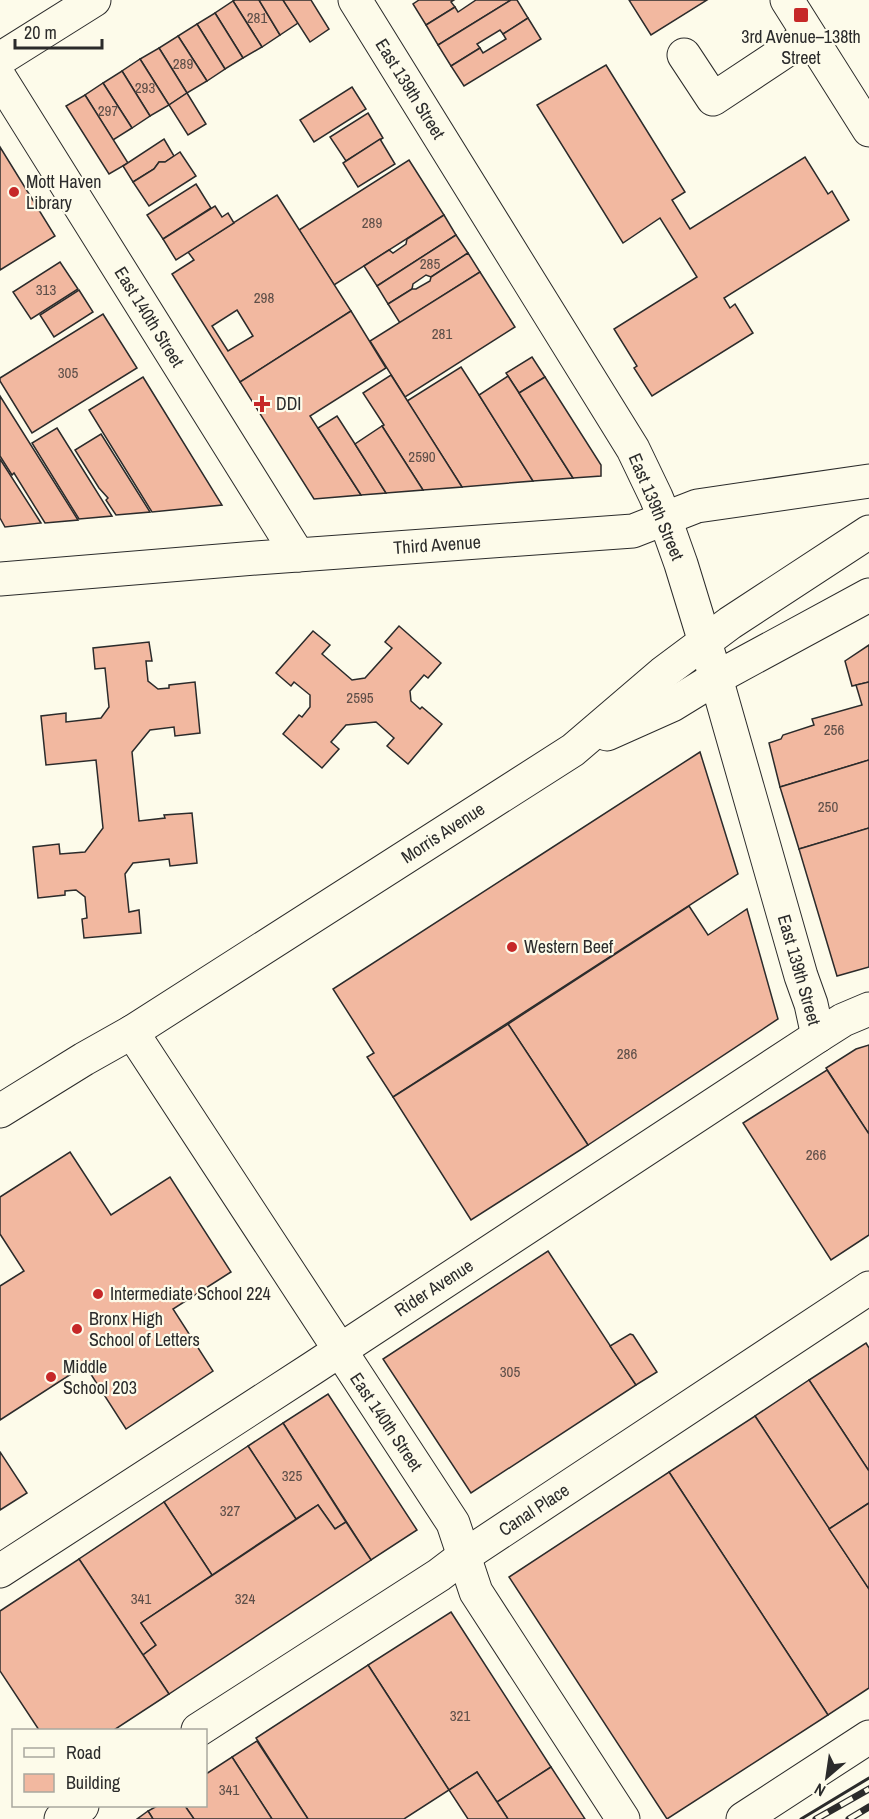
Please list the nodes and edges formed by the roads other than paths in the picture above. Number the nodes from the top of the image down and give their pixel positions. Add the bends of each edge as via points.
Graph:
1 (94, 0) edge
2 (355, 0) edge
3 (787, 0) edge
4 (808, 36) junction
5 (684, 55) dead end
6 (0, 59) edge
7 (0, 78) edge
8 (869, 130) edge
9 (869, 481) edge
10 (665, 519) junction
11 (869, 531) edge
12 (298, 555) junction
13 (0, 579) edge
14 (869, 595) edge
15 (705, 642) junction
16 (716, 678) junction
17 (573, 750) junction
18 (869, 1008) edge
19 (132, 1032) junction
20 (818, 1036) junction
21 (0, 1111) edge
22 (869, 1288) edge
23 (339, 1350) junction
24 (464, 1556) junction
25 (0, 1571) edge
26 (201, 1729) edge
27 (869, 1737) edge
28 (80, 1807) edge
29 (61, 1819) edge
30 (623, 1819) edge
31 (743, 1819) edge

1 - 6 street
2 - 10 street, East 139th Street via 633,449
3 - 4 street
4 - 5 street via 713,99
4 - 8 street
7 - 12 street, East 140th Street
9 - 10 street, Third Avenue via 697,506
10 - 12 street, Third Avenue via 633,531
10 - 15 street, East 139th Street
11 - 15 street, Morris Avenue
12 - 13 street, Third Avenue
14 - 16 street
15 - 16 street, East 139th Street
15 - 17 street, Morris Avenue
16 - 17 street via 672,705
16 - 20 street, East 139th Street
17 - 19 street, Morris Avenue
18 - 20 street, Rider Avenue
19 - 21 street, Morris Avenue
19 - 23 street, East 140th Street
20 - 23 street, Rider Avenue
22 - 24 street, Canal Place
23 - 24 street, East 140th Street via 453,1523
23 - 25 street, Rider Avenue
24 - 26 street, Canal Place
24 - 30 street, East 140th Street via 476,1592
27 - 31 street
28 - 29 street

